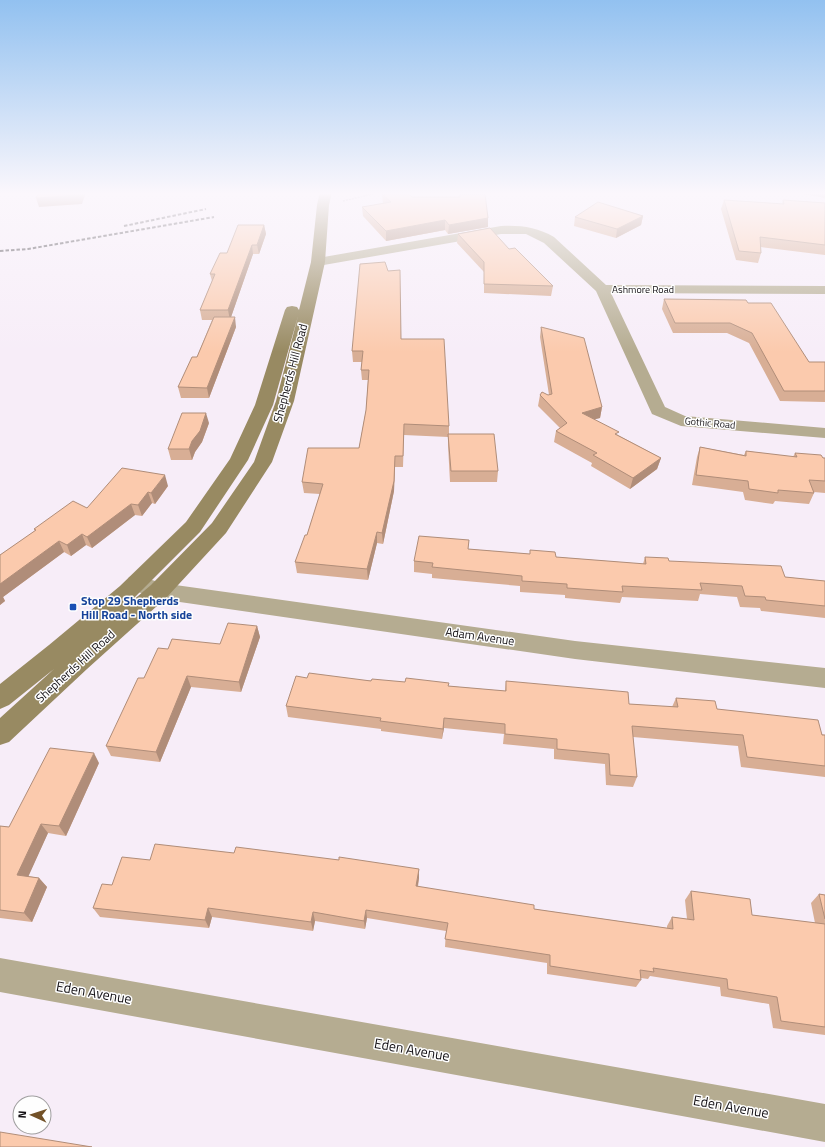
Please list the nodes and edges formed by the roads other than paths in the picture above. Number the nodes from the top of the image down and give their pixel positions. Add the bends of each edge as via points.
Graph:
1 (308, 246) edge
2 (319, 246) edge
3 (412, 246) edge
4 (555, 246) edge
5 (318, 262) junction
6 (602, 289) junction
7 (825, 290) edge
8 (825, 433) edge
9 (137, 583) junction
10 (159, 591) junction
11 (825, 678) edge
12 (0, 698) edge
13 (0, 734) edge
14 (0, 975) edge
15 (825, 1123) edge

1 - 9 main road, Shepherds Hill Road via 264,405 239,460 193,527
2 - 5 main road, Shepherds Hill Road
3 - 5 street, Ashmore Road
4 - 6 street, Ashmore Road
5 - 10 main road, Shepherds Hill Road via 285,401 263,462 219,528
6 - 7 street, Ashmore Road
6 - 8 street, Gothic Road via 658,410 682,420
9 - 10 street, Adam Avenue
9 - 12 main road, Shepherds Hill Road via 58,652
10 - 11 street, Adam Avenue via 575,650
10 - 13 main road, Shepherds Hill Road
14 - 15 street, Eden Avenue

